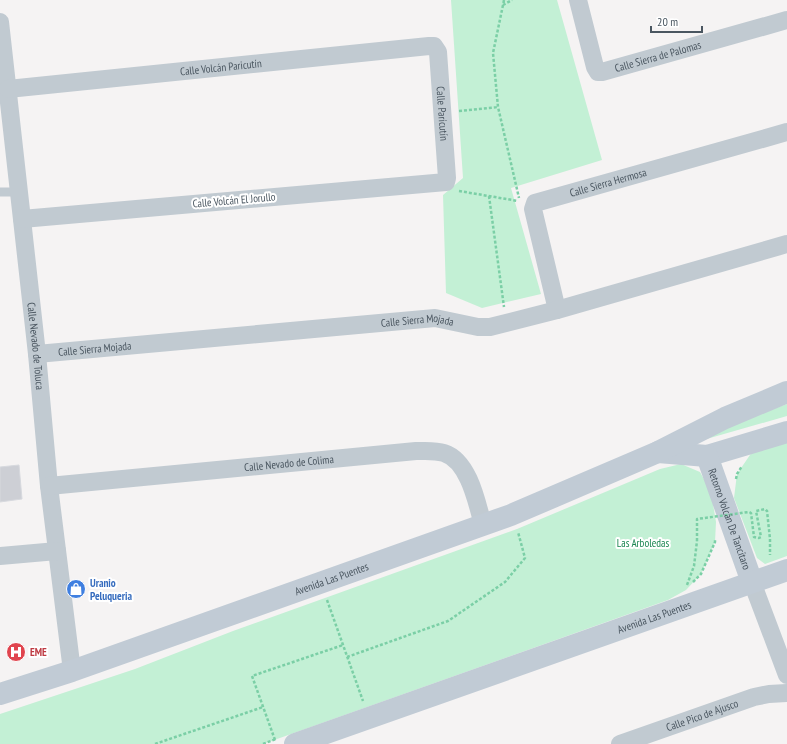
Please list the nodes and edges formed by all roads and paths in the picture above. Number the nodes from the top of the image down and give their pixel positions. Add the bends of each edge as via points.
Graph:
1 (504, 0) edge
2 (512, 0) edge
3 (578, 0) edge
4 (503, 6) junction
5 (787, 20) edge
6 (0, 22) edge
7 (434, 46) joint
8 (8, 88) junction
9 (498, 107) junction
10 (442, 113) junction
11 (787, 132) edge
12 (446, 182) junction
13 (0, 192) edge
14 (19, 192) junction
15 (489, 196) junction
16 (22, 219) junction
17 (787, 244) edge
18 (557, 310) junction
19 (507, 323) junction
20 (36, 354) junction
21 (787, 392) edge
22 (787, 432) edge
23 (658, 452) junction
24 (707, 456) junction
25 (744, 463) dead end
26 (49, 486) junction
27 (735, 486) dead end
28 (739, 510) dead end
29 (715, 515) dead end
30 (741, 517) dead end
31 (716, 522) dead end
32 (483, 525) junction
33 (517, 529) dead end
34 (715, 536) dead end
35 (770, 539) dead end
36 (57, 551) junction
37 (0, 556) edge
38 (787, 570) edge
39 (752, 582) junction
40 (326, 598) dead end
41 (343, 645) junction
42 (347, 657) junction
43 (72, 671) junction
44 (787, 675) edge
45 (0, 694) edge
46 (787, 694) edge
47 (263, 706) junction
48 (365, 708) dead end
49 (285, 742) edge
50 (155, 744) edge
51 (620, 744) edge

1 - 4 path
2 - 4 path
3 - 5 street, Calle Sierra de Palomas via 598,72 606,72
4 - 9 path via 493,53
6 - 8 street, Calle Nevado de Toluca
7 - 8 street, Calle Volcán Paricutín
7 - 10 street, Calle Paricutín via 438,52
8 - 14 street, Calle Nevado de Toluca
9 - 10 path
9 - 15 path via 521,202
10 - 12 street, Calle Paricutín
11 - 18 street, Calle Sierra Hermosa via 535,203 533,208
12 - 15 path via 459,191
12 - 16 street, Calle Volcán El Jorullo
13 - 14 lane
14 - 16 street, Calle Nevado de Toluca
15 - 19 path
16 - 20 street, Calle Nevado de Toluca
17 - 18 street, Calle Sierra Mojada
18 - 19 street, Calle Sierra Mojada
19 - 20 street, Calle Sierra Mojada via 478,327 435,318
20 - 26 street, Calle Nevado de Toluca
21 - 23 street, Avenida Las Puentes via 725,418
22 - 24 street, Avenida Las Puentes
23 - 24 street, Avenida Las Puentes
23 - 32 street, Avenida Las Puentes
24 - 39 street, Retorno Volcán De Tancítaro
25 - 27 path via 737,474
26 - 32 street, Calle Nevado de Colima via 435,451 453,458 469,479
26 - 36 street, Calle Nevado de Toluca
28 - 30 path
29 - 31 path
32 - 43 street, Avenida Las Puentes
33 - 42 path via 525,558 505,582 448,621
34 - 35 path, bridge via 715,542 701,574 686,590 694,566 697,519 749,512 754,537 759,538 756,511 765,510
36 - 37 street
36 - 43 street, Calle Nevado de Toluca
38 - 39 street, Avenida Las Puentes
39 - 44 street
39 - 49 street, Avenida Las Puentes
40 - 41 path
41 - 42 path
41 - 47 path via 252,676
42 - 48 path
43 - 45 street, Avenida Las Puentes
46 - 51 street, Calle Pico de Ajusco via 754,697
47 - 49 path
47 - 50 path

